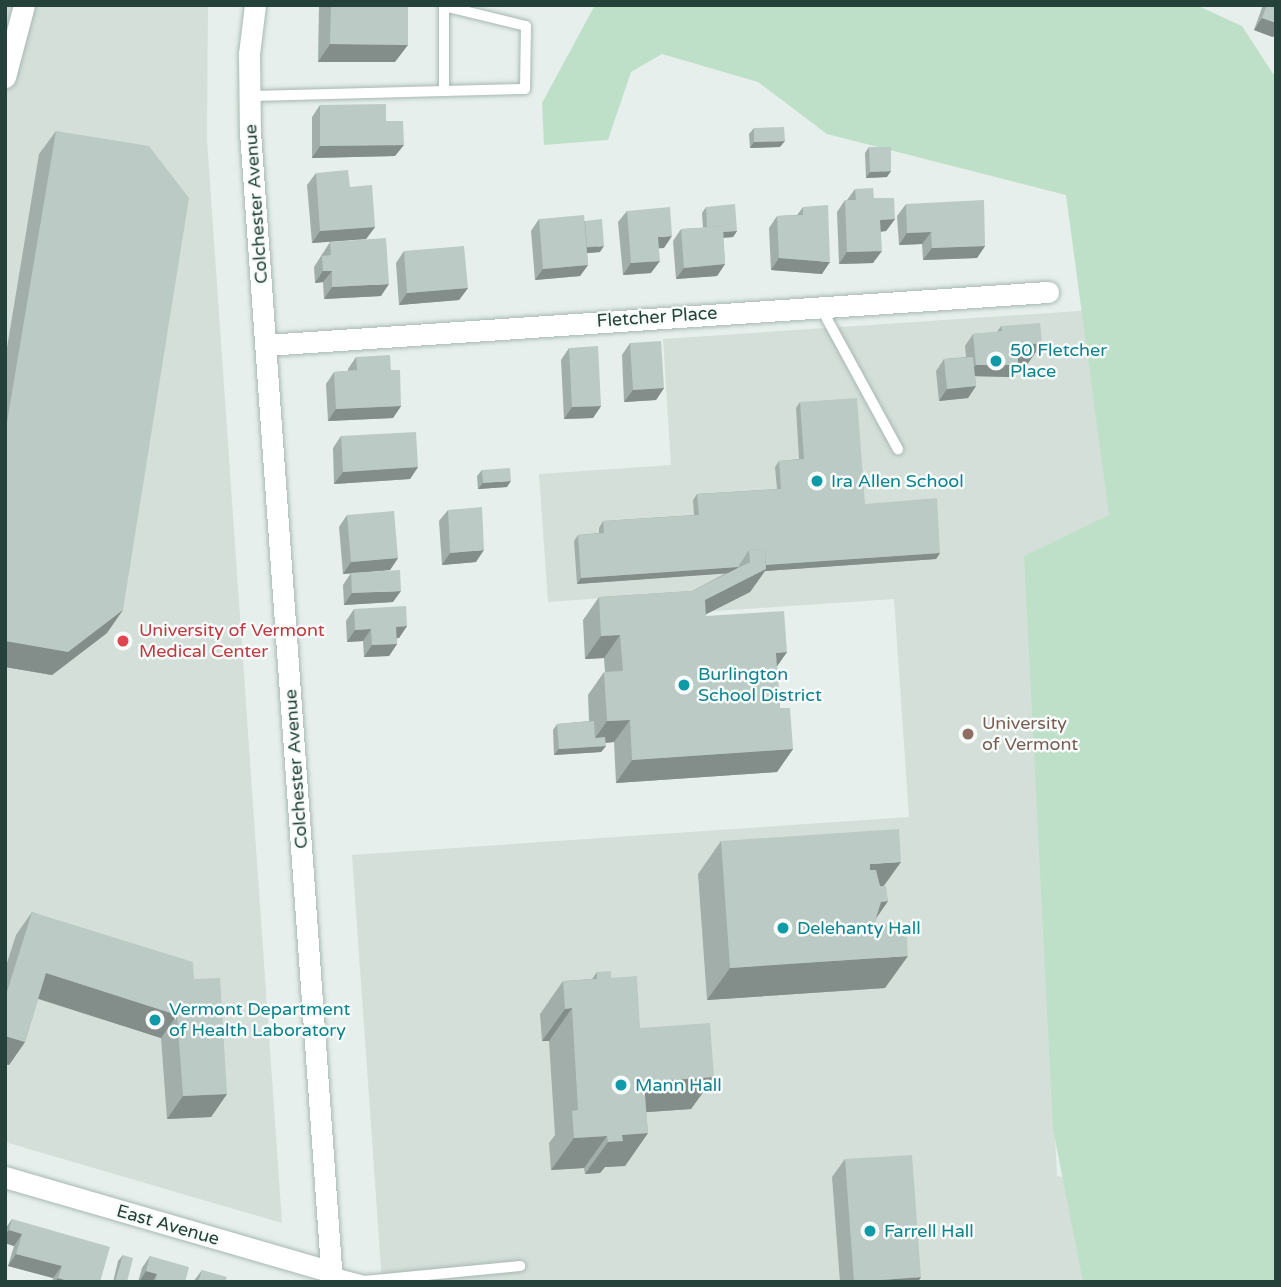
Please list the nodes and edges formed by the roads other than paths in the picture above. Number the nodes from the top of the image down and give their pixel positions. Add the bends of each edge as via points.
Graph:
1 (24, 5) edge
2 (255, 5) edge
3 (444, 6) edge
4 (12, 30) edge
5 (5, 77) edge
6 (444, 91) junction
7 (249, 96) junction
8 (1048, 292) dead end
9 (820, 305) junction
10 (266, 345) junction
11 (898, 449) dead end
12 (5, 1177) edge
13 (520, 1266) dead end
14 (331, 1277) edge

1 - 4 main road
2 - 7 main road, Colchester Avenue
3 - 6 lane
3 - 6 lane via 526,26 525,89
4 - 5 main road
6 - 7 lane
7 - 10 main road, Colchester Avenue
8 - 9 main road, Fletcher Place
9 - 10 main road, Fletcher Place
9 - 11 lane
10 - 14 main road, Colchester Avenue
12 - 14 main road, East Avenue
13 - 14 lane via 364,1281

